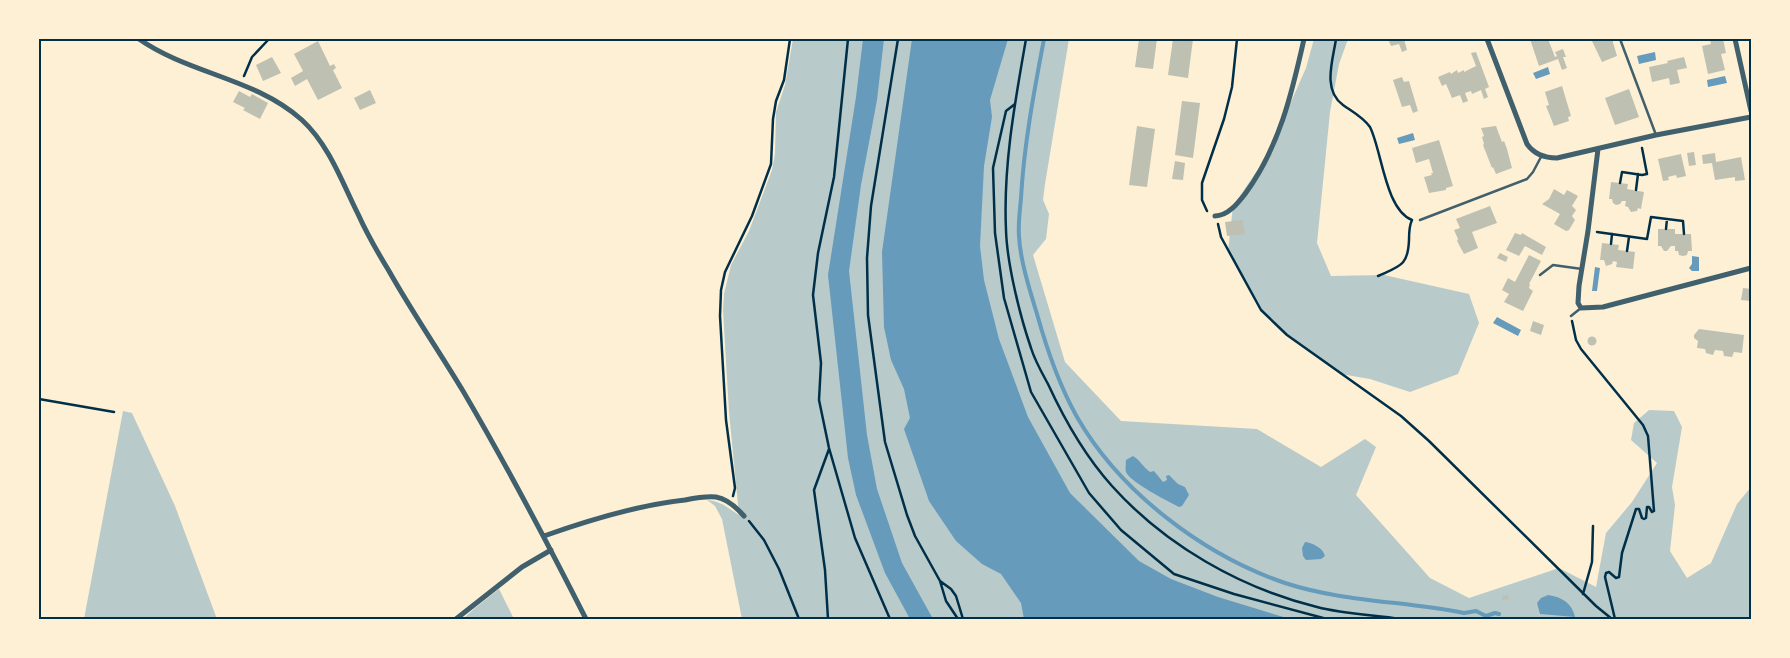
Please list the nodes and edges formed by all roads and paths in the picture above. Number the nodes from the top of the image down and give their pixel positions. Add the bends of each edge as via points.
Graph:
1 (139, 39) edge
2 (269, 39) edge
3 (790, 39) edge
4 (848, 39) edge
5 (898, 39) edge
6 (1026, 39) edge
7 (1237, 39) edge
8 (1304, 39) edge
9 (1336, 39) edge
10 (1487, 39) edge
11 (1620, 39) edge
12 (1736, 39) edge
13 (242, 84) junction
14 (1015, 104) junction
15 (1751, 111) edge
16 (1751, 118) edge
17 (1656, 135) junction
18 (1640, 139) junction
19 (1598, 150) junction
20 (1542, 155) junction
21 (1638, 174) junction
22 (1620, 183) dead end
23 (1636, 190) dead end
24 (1215, 216) junction
25 (1666, 219) junction
26 (1412, 220) junction
27 (1420, 220) joint
28 (1666, 229) dead end
29 (1588, 231) junction
30 (1612, 234) junction
31 (1684, 234) dead end
32 (1629, 236) junction
33 (1611, 244) dead end
34 (1627, 251) dead end
35 (1751, 268) edge
36 (1582, 269) junction
37 (1540, 275) dead end
38 (1378, 276) dead end
39 (1581, 308) junction
40 (1571, 316) joint
41 (39, 399) edge
42 (114, 412) dead end
43 (829, 448) junction
44 (729, 502) junction
45 (744, 516) joint
46 (1593, 526) dead end
47 (544, 536) junction
48 (551, 550) junction
49 (940, 581) junction
50 (1583, 594) junction
51 (456, 619) edge
52 (586, 619) edge
53 (799, 619) edge
54 (828, 619) edge
55 (890, 619) edge
56 (958, 619) edge
57 (963, 619) edge
58 (1327, 619) edge
59 (1400, 619) edge
60 (1614, 619) edge

1 - 13 street via 173,58
2 - 13 path via 252,57
3 - 44 path via 784,80 773,120 771,164 720,290 726,420 735,488
4 - 43 path via 834,177 818,254 814,295 820,363 819,400
5 - 49 path via 871,206 867,258 868,314 885,442 915,536
6 - 14 path
7 - 24 path via 1232,87 1202,183 1205,208
8 - 24 street via 1292,91 1265,162 1236,204 1221,216
9 - 26 path via 1331,70 1332,93 1370,127 1394,200 1404,215
10 - 20 street via 1524,137 1531,149
11 - 17 lane
12 - 15 street
13 - 47 street via 287,108 314,132 389,272 463,392
14 - 58 path via 1006,111 992,168 995,233 1004,298 1031,392 1089,493 1121,530 1174,574
14 - 59 path via 1005,188 1006,233 1014,284 1031,349 1066,422 1086,454 1112,486 1168,537 1242,581 1318,607
16 - 17 street
17 - 18 street
18 - 19 street
18 - 21 path via 1647,174
19 - 20 street via 1557,158
19 - 29 street
20 - 27 lane via 1527,179
21 - 22 path via 1622,172
21 - 23 path
24 - 50 path via 1221,237 1261,310 1287,335 1401,416
25 - 28 path
25 - 31 path via 1683,221
25 - 32 path via 1652,217 1647,239
26 - 27 path
26 - 38 path via 1406,260
29 - 30 path
29 - 36 street
30 - 32 path
30 - 33 path
32 - 34 path
35 - 39 street via 1603,306
36 - 37 lane via 1553,265
36 - 39 street via 1578,292
39 - 40 lane
40 - 60 path via 1581,349 1643,425 1648,436 1654,511 1646,507 1644,519 1636,509 1622,553 1619,577 1606,573
41 - 42 path
43 - 54 path via 814,490
43 - 55 path via 855,538
44 - 45 street
44 - 47 street via 717,497 679,500
45 - 53 path via 764,540
46 - 50 path via 1592,562
47 - 48 street
48 - 51 street via 522,567
48 - 52 street
49 - 56 path via 946,601
49 - 57 path via 956,596
50 - 60 path

